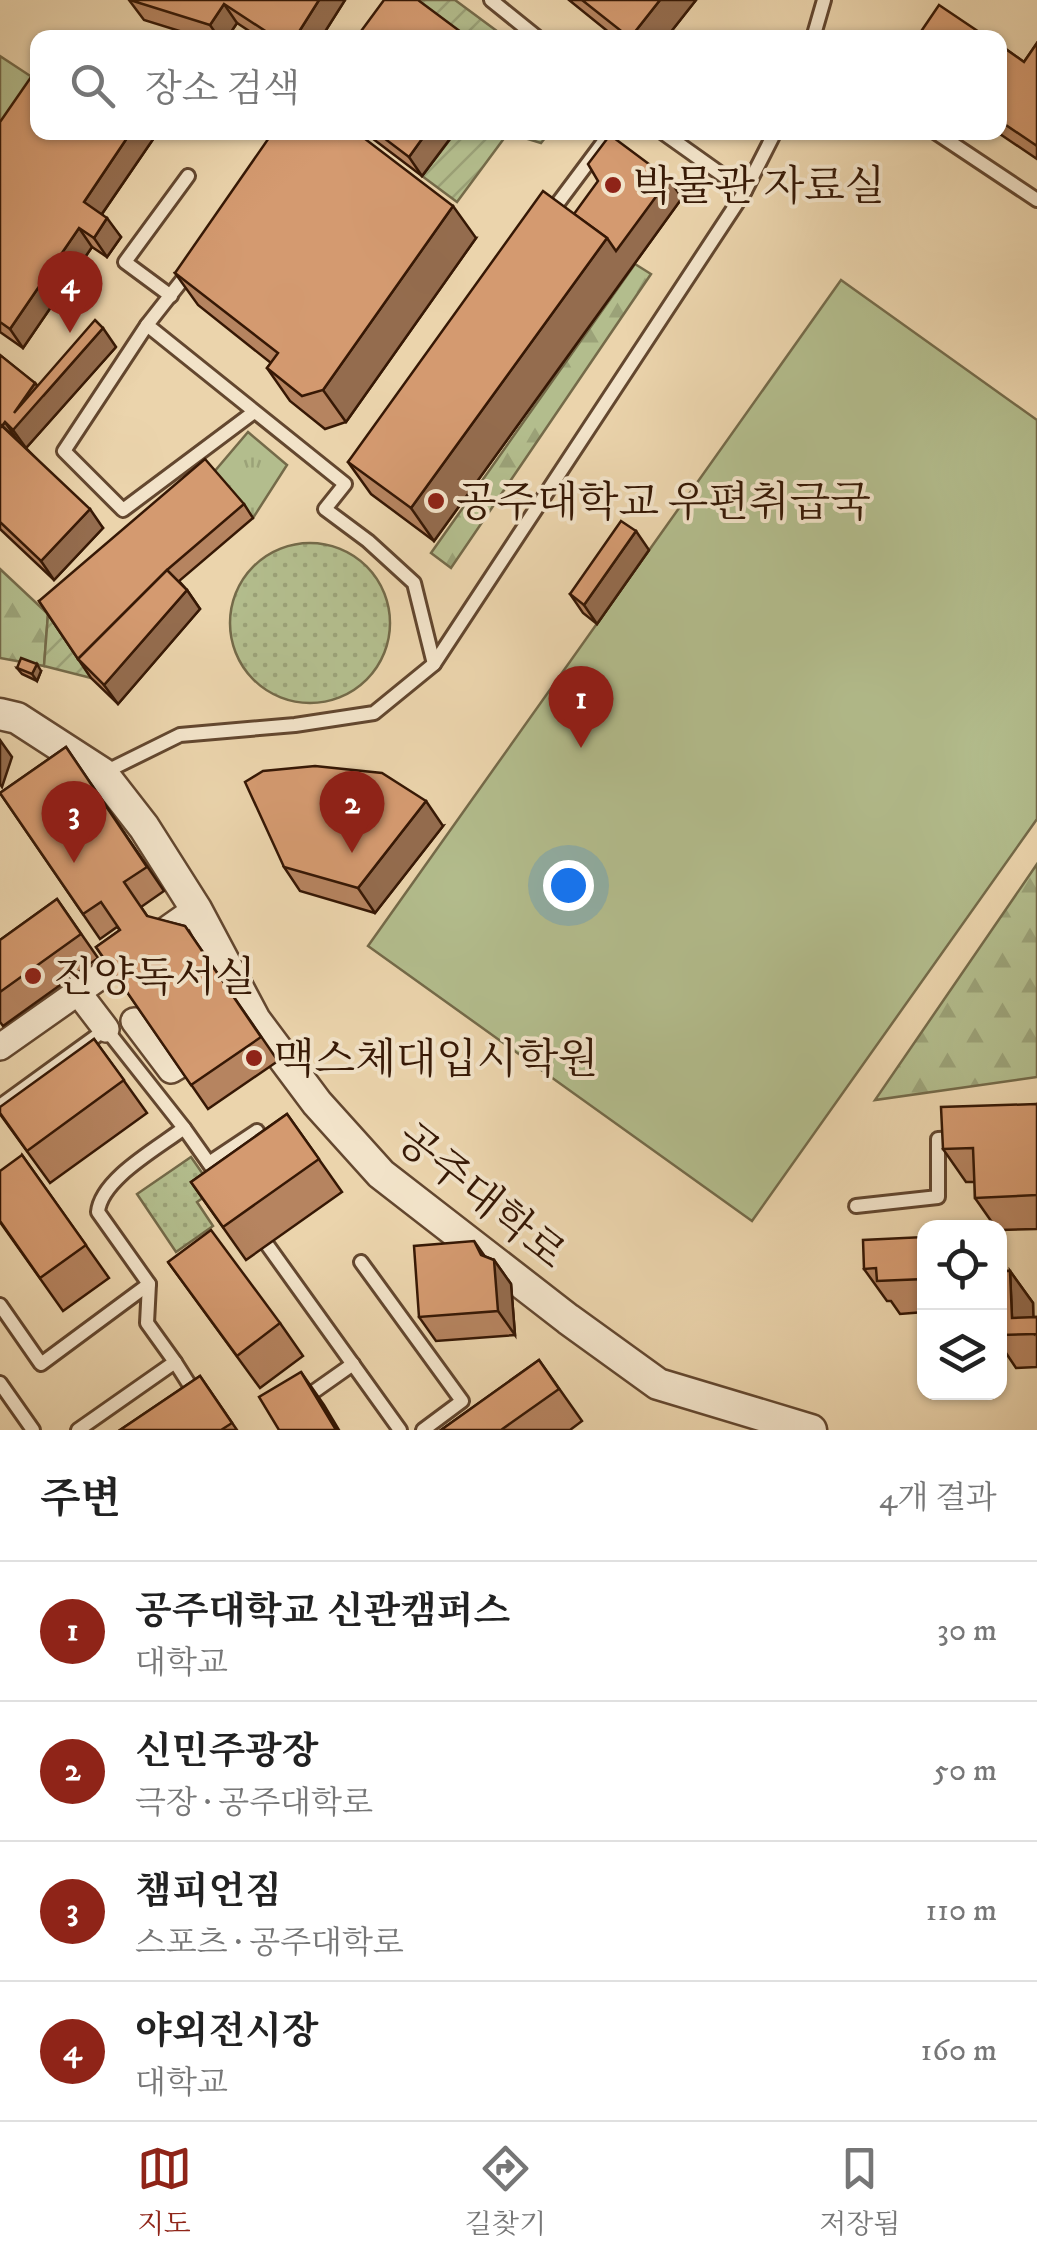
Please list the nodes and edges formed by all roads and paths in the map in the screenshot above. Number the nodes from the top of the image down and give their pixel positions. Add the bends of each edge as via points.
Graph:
1 (491, 0) edge
2 (824, 0) edge
3 (528, 30) edge
4 (815, 30) edge
5 (605, 140) edge
6 (673, 140) edge
7 (771, 140) edge
8 (946, 140) edge
9 (188, 176) dead end
10 (745, 191) junction
11 (1037, 200) edge
12 (536, 232) edge
13 (204, 251) edge
14 (171, 296) junction
15 (146, 326) junction
16 (254, 412) junction
17 (357, 468) edge
18 (345, 484) junction
19 (434, 664) junction
20 (0, 714) edge
21 (102, 773) junction
22 (196, 909) junction
23 (78, 991) junction
24 (134, 1021) edge
25 (106, 1029) junction
26 (238, 1030) junction
27 (0, 1047) edge
28 (0, 1106) edge
29 (184, 1128) junction
30 (257, 1131) edge
31 (977, 1136) edge
32 (209, 1164) junction
33 (232, 1194) edge
34 (856, 1206) dead end
35 (254, 1225) edge
36 (360, 1262) dead end
37 (149, 1284) junction
38 (0, 1306) edge
39 (175, 1362) junction
40 (354, 1364) junction
41 (0, 1382) edge
42 (202, 1403) edge
43 (294, 1406) edge
44 (32, 1430) edge
45 (78, 1430) edge
46 (400, 1430) edge
47 (424, 1430) edge
48 (811, 1430) edge

1 - 3 lane
2 - 4 lane
5 - 12 lane
6 - 10 lane
7 - 10 lane
8 - 11 lane
9 - 14 lane via 126,262
10 - 19 lane
13 - 14 lane
14 - 15 lane
15 - 16 lane
15 - 16 lane via 64,451 124,510
16 - 18 lane
17 - 18 lane
18 - 19 lane via 325,509 414,583
19 - 21 lane via 374,713 180,736
20 - 21 street, 공주대학로 via 17,718
21 - 22 street, 공주대학로
22 - 23 street
22 - 26 street, 공주대학로
23 - 25 street
23 - 27 street
24 - 26 street via 177,1080
25 - 28 lane
25 - 29 lane
26 - 48 street, 공주대학로 via 381,1174 658,1384
29 - 32 lane
29 - 37 lane via 99,1199 98,1212
30 - 32 lane
31 - 34 lane via 938,1139 938,1197
32 - 33 lane
35 - 40 lane
36 - 47 lane via 462,1401
37 - 38 lane via 41,1364
37 - 39 lane via 147,1323
39 - 42 lane
39 - 45 lane
40 - 43 lane
40 - 46 lane
41 - 44 lane

